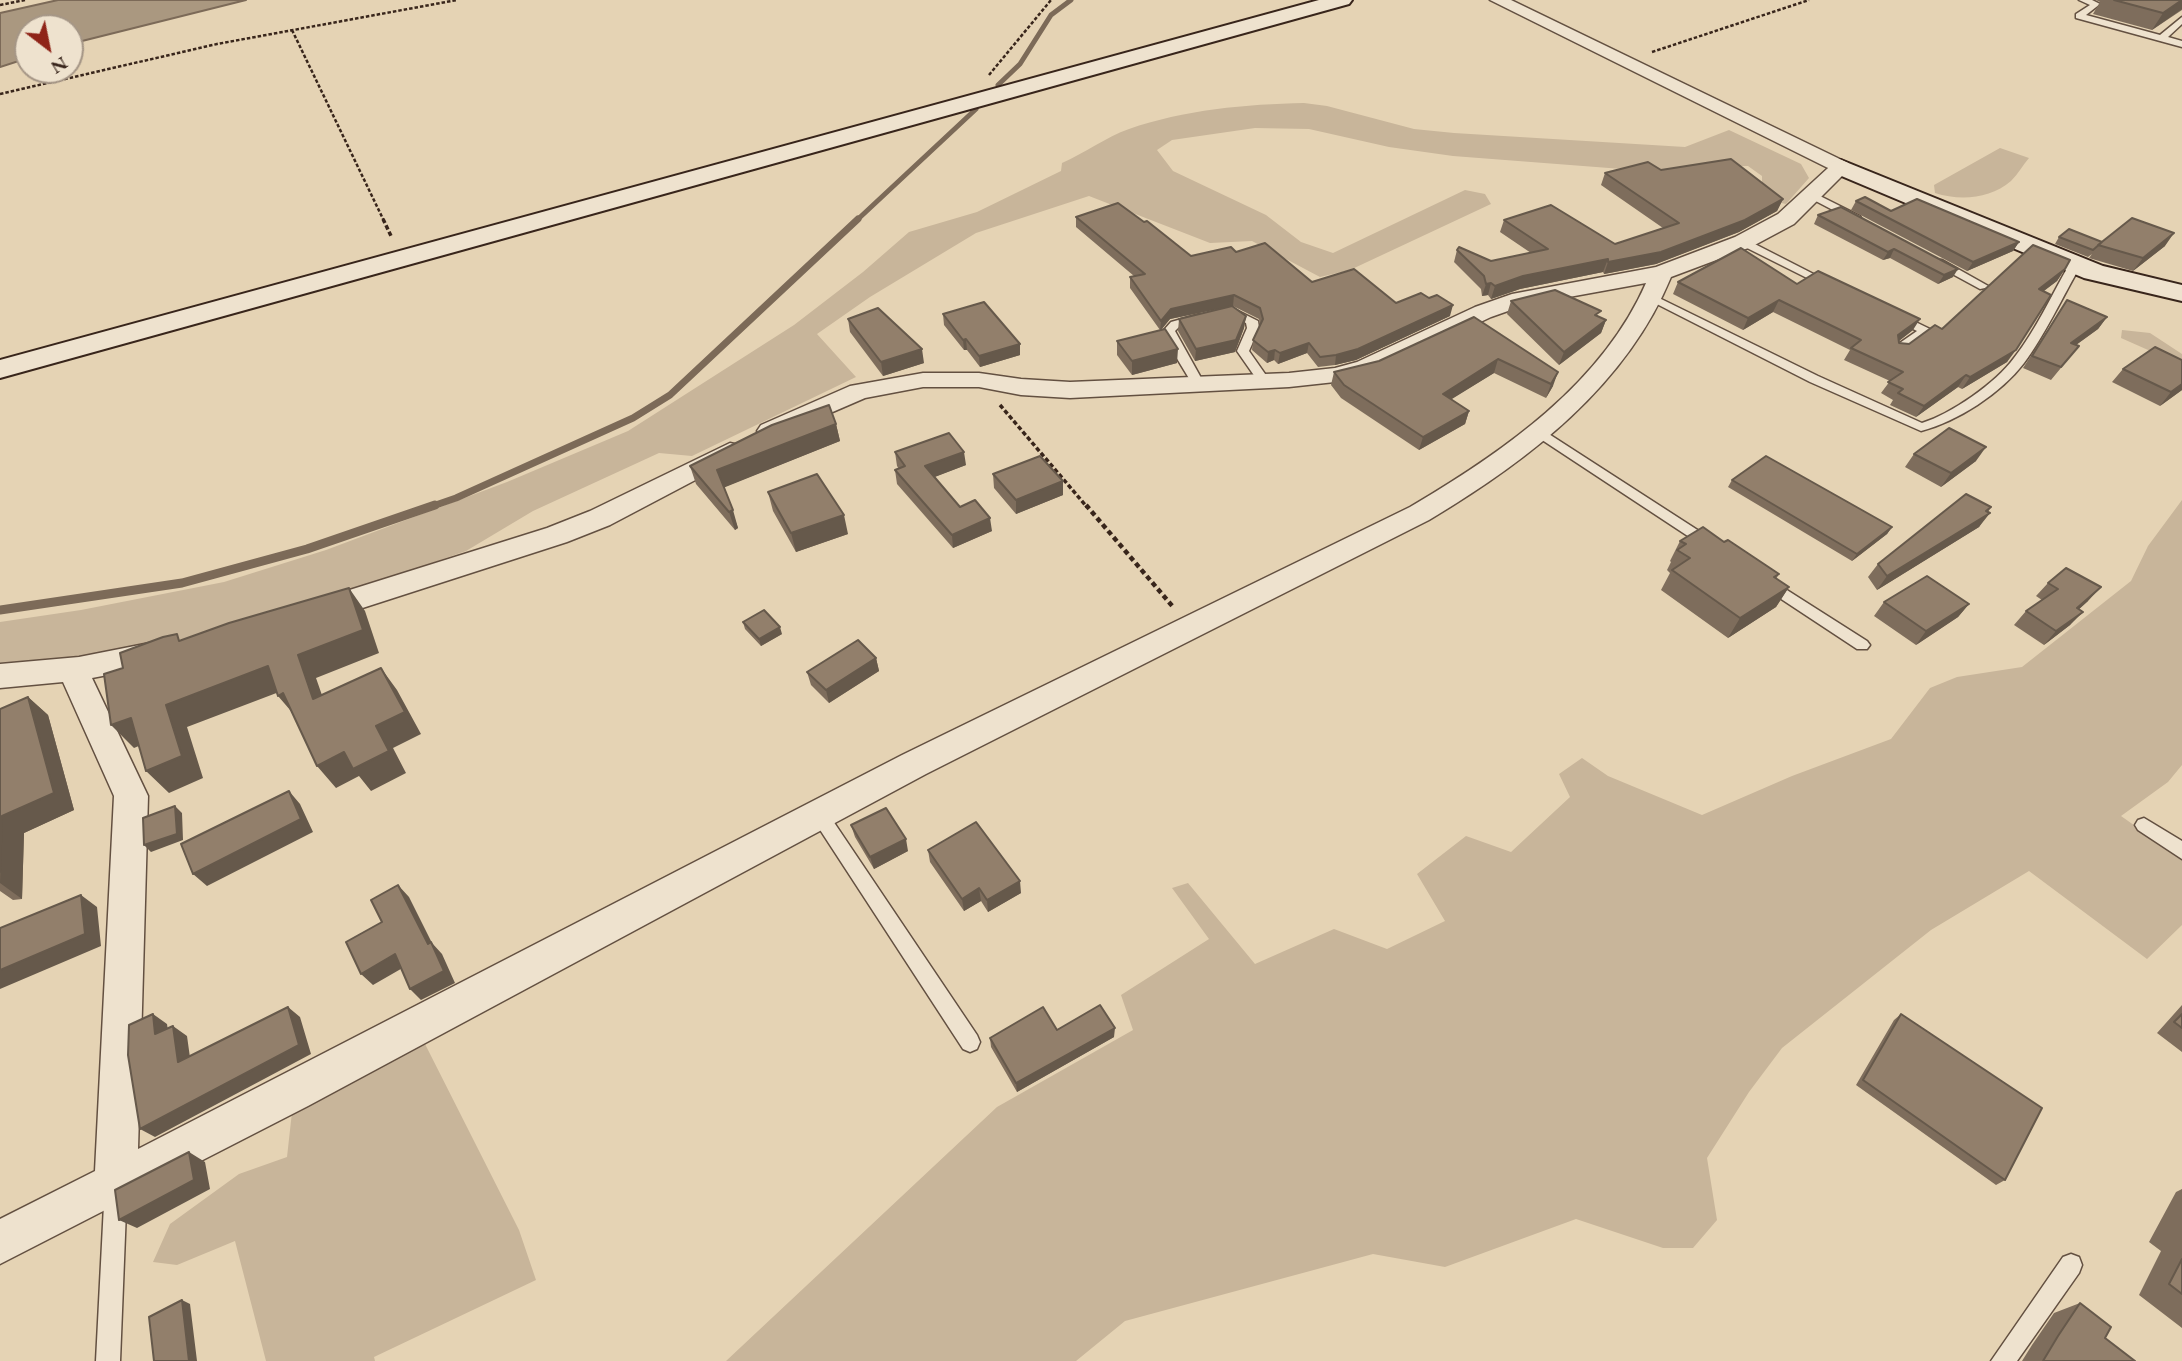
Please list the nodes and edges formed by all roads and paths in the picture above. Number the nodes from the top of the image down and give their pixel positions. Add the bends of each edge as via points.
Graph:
1 (25, 0) edge
2 (457, 0) edge
3 (1050, 0) edge
4 (1342, 0) edge
5 (1498, 0) edge
6 (1810, 0) edge
7 (2083, 0) edge
8 (0, 5) edge
9 (2182, 20) edge
10 (292, 30) junction
11 (2162, 38) junction
12 (2182, 44) edge
13 (1624, 62) junction
14 (0, 94) edge
15 (967, 103) junction
16 (1841, 167) junction
17 (1812, 195) junction
18 (1861, 221) edge
19 (1744, 242) junction
20 (1923, 254) edge
21 (401, 258) junction
22 (2075, 265) junction
23 (1656, 285) junction
24 (1984, 287) edge
25 (1845, 293) edge
26 (2182, 293) edge
27 (1880, 309) edge
28 (1898, 350) edge
29 (0, 369) edge
30 (979, 380) junction
31 (1264, 381) junction
32 (1199, 385) junction
33 (1538, 431) junction
34 (1723, 553) edge
35 (1758, 576) edge
36 (291, 620) edge
37 (1193, 628) junction
38 (1862, 645) dead end
39 (189, 646) edge
40 (73, 670) junction
41 (0, 676) edge
42 (818, 814) junction
43 (2144, 825) dead end
44 (2182, 851) edge
45 (970, 1042) dead end
46 (116, 1183) junction
47 (0, 1242) edge
48 (2071, 1265) dead end
49 (108, 1361) edge
50 (2003, 1361) edge

1 - 8 path
2 - 10 path
3 - 15 path
4 - 15 street
5 - 13 street
6 - 13 path
7 - 11 lane via 2096,4 2078,16
9 - 11 lane
10 - 14 path
10 - 21 path
11 - 12 lane
13 - 16 street
15 - 21 street
16 - 17 street
16 - 22 street
17 - 18 lane
17 - 19 street via 1786,219
19 - 23 street
19 - 25 lane
20 - 24 lane
21 - 29 street
22 - 23 lane via 2008,373 1937,425 1921,427 1814,379
22 - 26 street via 2112,279
23 - 31 street via 1520,299 1366,367
23 - 33 street via 1609,365
27 - 28 lane via 1926,330
30 - 32 street via 1070,390
30 - 36 street via 923,380 859,391 557,535
30 - 37 path
31 - 32 street
31 - 32 lane via 1243,351 1252,321 1232,311 1175,324 1169,331
33 - 34 lane
33 - 37 street via 1437,502
35 - 38 lane
37 - 42 street
39 - 40 street
40 - 41 street
40 - 46 street via 131,796
42 - 45 lane
42 - 46 street
43 - 44 lane
46 - 47 street
46 - 49 lane
48 - 50 lane

